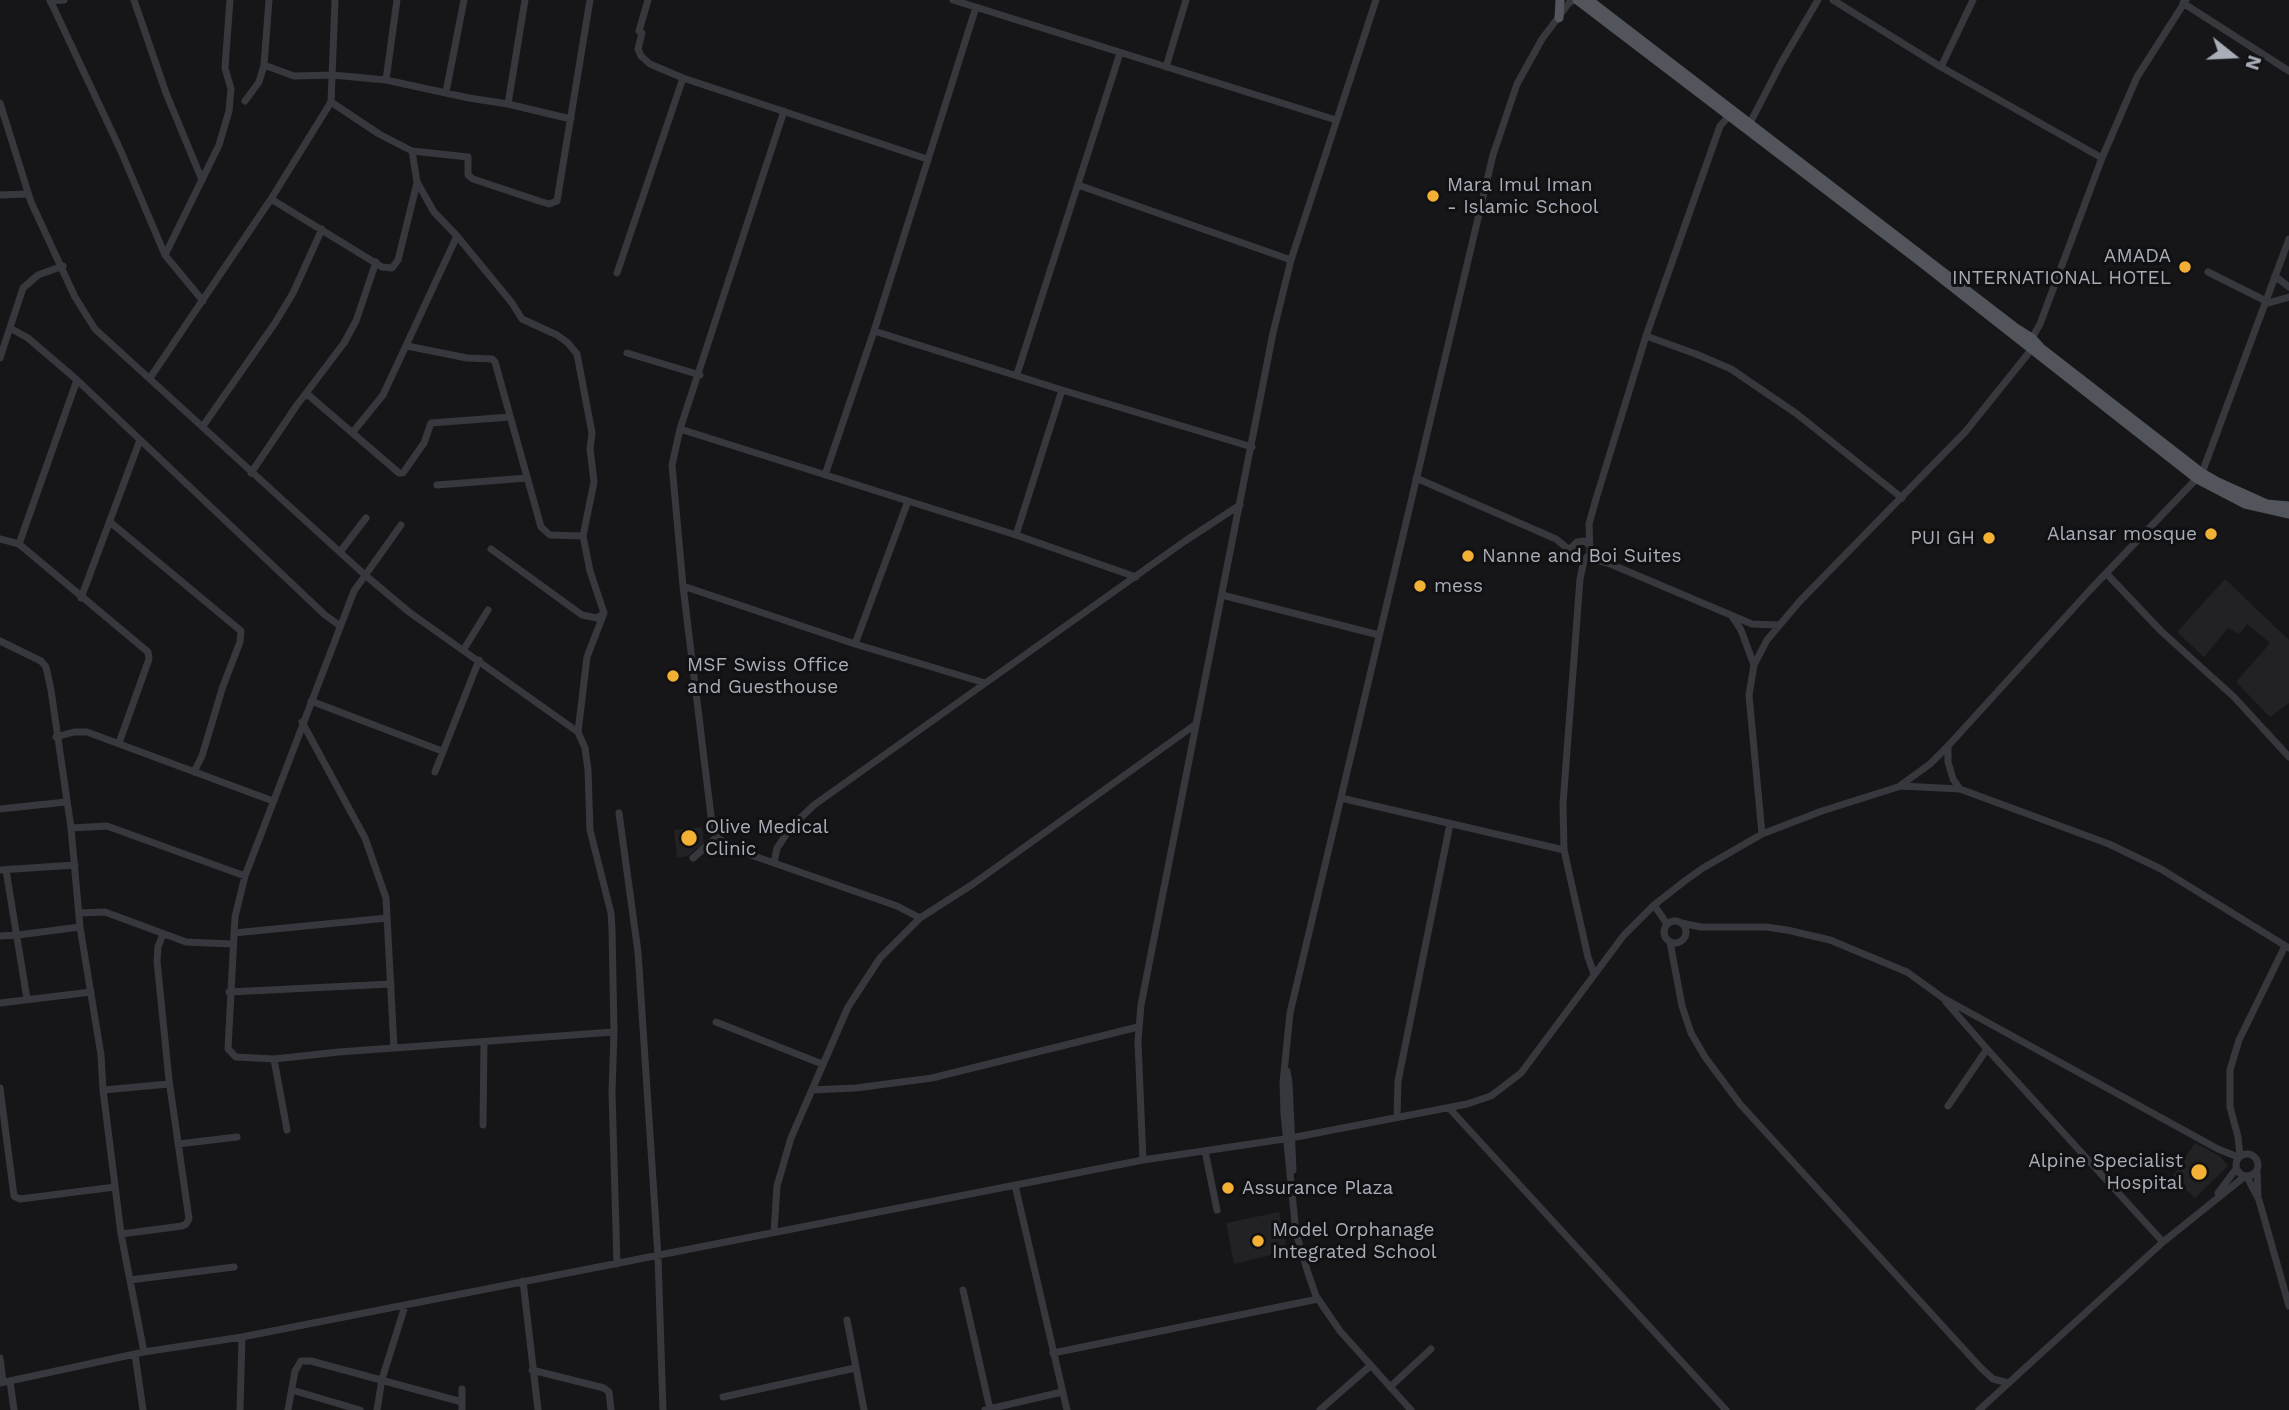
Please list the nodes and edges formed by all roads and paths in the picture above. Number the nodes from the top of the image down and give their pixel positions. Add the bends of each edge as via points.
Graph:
1 (50, 0) edge
2 (64, 0) edge
3 (134, 0) edge
4 (230, 0) edge
5 (269, 0) edge
6 (335, 0) edge
7 (397, 0) edge
8 (464, 0) edge
9 (525, 0) edge
10 (590, 0) edge
11 (648, 0) edge
12 (953, 0) edge
13 (1186, 0) edge
14 (1376, 0) edge
15 (1589, 0) edge
16 (1818, 0) edge
17 (1833, 0) edge
18 (1973, 0) edge
19 (1570, 1) edge
20 (968, 2) edge
21 (2185, 2) edge
22 (976, 7) junction
23 (1559, 18) joint
24 (1120, 53) junction
25 (264, 65) junction
26 (1166, 67) junction
27 (1941, 67) junction
28 (2289, 71) edge
29 (332, 75) junction
30 (682, 78) junction
31 (386, 80) junction
32 (446, 92) junction
33 (245, 101) dead end
34 (331, 102) junction
35 (0, 103) edge
36 (508, 104) junction
37 (785, 111) junction
38 (1729, 116) junction
39 (571, 119) junction
40 (1336, 121) junction
41 (1750, 123) junction
42 (412, 151) junction
43 (2102, 158) junction
44 (927, 159) junction
45 (202, 180) junction
46 (417, 182) junction
47 (1078, 185) junction
48 (28, 194) junction
49 (0, 195) edge
50 (271, 199) junction
51 (322, 229) junction
52 (457, 236) junction
53 (2289, 239) edge
54 (164, 255) junction
55 (1291, 260) junction
56 (376, 262) junction
57 (63, 266) junction
58 (2208, 272) dead end
59 (617, 273) dead end
60 (2274, 276) junction
61 (2289, 287) edge
62 (2289, 298) edge
63 (203, 301) junction
64 (2265, 302) junction
65 (10, 328) junction
66 (874, 331) junction
67 (1646, 337) junction
68 (2032, 338) junction
69 (407, 346) junction
70 (2031, 350) junction
71 (627, 353) dead end
72 (0, 358) edge
73 (1017, 374) junction
74 (700, 375) junction
75 (150, 378) junction
76 (77, 380) junction
77 (1062, 390) junction
78 (306, 393) junction
79 (510, 417) junction
80 (203, 426) junction
81 (680, 429) junction
82 (353, 432) junction
83 (140, 440) junction
84 (1252, 447) junction
85 (251, 473) junction
86 (825, 475) junction
87 (2200, 476) junction
88 (527, 478) junction
89 (1416, 478) junction
90 (437, 485) dead end
91 (1902, 498) junction
92 (908, 501) junction
93 (1240, 505) junction
94 (2289, 506) edge
95 (2289, 514) edge
96 (366, 518) dead end
97 (110, 522) junction
98 (401, 525) dead end
99 (1016, 535) junction
100 (583, 536) junction
101 (0, 539) edge
102 (1556, 539) junction
103 (19, 544) junction
104 (1584, 544) junction
105 (491, 549) dead end
106 (340, 552) junction
107 (1580, 557) junction
108 (1608, 563) junction
109 (2106, 573) junction
110 (365, 575) junction
111 (1136, 576) junction
112 (683, 586) junction
113 (1222, 595) junction
114 (81, 598) junction
115 (488, 610) dead end
116 (604, 613) junction
117 (1732, 616) junction
118 (340, 625) junction
119 (1779, 625) junction
120 (1379, 635) junction
121 (0, 641) edge
122 (855, 644) junction
123 (464, 649) junction
124 (479, 660) junction
125 (1754, 665) junction
126 (985, 683) junction
127 (310, 701) junction
128 (302, 722) junction
129 (1196, 724) junction
130 (578, 732) junction
131 (56, 737) junction
132 (119, 743) junction
133 (1948, 746) junction
134 (442, 751) junction
135 (2289, 757) edge
136 (194, 772) junction
137 (435, 772) dead end
138 (1901, 786) junction
139 (1960, 789) junction
140 (1341, 798) junction
141 (273, 801) junction
142 (66, 802) junction
143 (0, 809) edge
144 (619, 813) dead end
145 (1450, 824) junction
146 (71, 828) junction
147 (1762, 834) junction
148 (717, 837) junction
149 (1564, 850) junction
150 (693, 858) dead end
151 (774, 863) junction
152 (75, 864) junction
153 (3, 870) edge
154 (245, 876) junction
155 (1654, 905) junction
156 (79, 913) junction
157 (387, 918) junction
158 (920, 918) junction
159 (1681, 923) junction
160 (1667, 924) junction
161 (80, 927) junction
162 (1701, 927) junction
163 (234, 933) junction
164 (163, 934) junction
165 (18, 935) junction
166 (0, 936) edge
167 (1683, 937) junction
168 (1670, 942) junction
169 (232, 944) junction
170 (2287, 947) edge
171 (1676, 965) junction
172 (1594, 974) junction
173 (391, 984) junction
174 (91, 992) junction
175 (229, 992) junction
176 (1943, 998) junction
177 (27, 999) junction
178 (0, 1003) edge
179 (716, 1022) dead end
180 (1138, 1027) junction
181 (614, 1032) junction
182 (484, 1042) junction
183 (394, 1048) junction
184 (1987, 1049) junction
185 (274, 1059) junction
186 (822, 1064) junction
187 (169, 1084) junction
188 (0, 1088) edge
189 (103, 1090) junction
190 (812, 1090) junction
191 (1948, 1106) dead end
192 (1449, 1108) junction
193 (1396, 1117) junction
194 (483, 1125) dead end
195 (287, 1130) dead end
196 (237, 1137) dead end
197 (2238, 1137) junction
198 (1289, 1138) junction
199 (4, 1142) edge
200 (178, 1144) junction
201 (2218, 1149) junction
202 (1205, 1151) junction
203 (2253, 1155) junction
204 (2239, 1157) junction
205 (1143, 1160) junction
206 (2235, 1167) junction
207 (2257, 1171) junction
208 (2246, 1177) junction
209 (1015, 1185) junction
210 (116, 1187) junction
211 (2214, 1199) junction
212 (2259, 1199) junction
213 (1217, 1210) dead end
214 (774, 1233) junction
215 (121, 1234) junction
216 (2163, 1242) junction
217 (658, 1256) junction
218 (617, 1264) junction
219 (234, 1267) dead end
220 (130, 1280) junction
221 (523, 1281) junction
222 (963, 1290) dead end
223 (1318, 1298) junction
224 (405, 1306) junction
225 (2289, 1306) edge
226 (846, 1320) dead end
227 (242, 1337) junction
228 (1431, 1349) dead end
229 (144, 1352) junction
230 (1053, 1353) junction
231 (135, 1354) junction
232 (0, 1359) edge
233 (1370, 1366) junction
234 (855, 1368) junction
235 (532, 1370) junction
236 (382, 1379) junction
237 (1993, 1379) junction
238 (4, 1382) edge
239 (2009, 1383) junction
240 (1390, 1388) junction
241 (462, 1389) dead end
242 (292, 1390) junction
243 (1062, 1392) junction
244 (1995, 1395) junction
245 (723, 1397) dead end
246 (462, 1406) edge
247 (987, 1409) edge
248 (13, 1410) edge
249 (143, 1410) edge
250 (240, 1410) edge
251 (288, 1410) edge
252 (360, 1410) edge
253 (377, 1410) edge
254 (538, 1410) edge
255 (611, 1410) edge
256 (663, 1410) edge
257 (864, 1410) edge
258 (1067, 1410) edge
259 (1320, 1410) edge
260 (1411, 1410) edge
261 (1726, 1410) edge
262 (1979, 1410) edge

1 - 2 street
1 - 54 street
3 - 45 street
4 - 45 street via 225,68 231,89 229,111
5 - 25 street
6 - 29 street
7 - 31 street
8 - 32 street
9 - 36 street
10 - 39 street
11 - 30 street via 639,31 640,55
12 - 20 street
13 - 26 street
14 - 40 street
15 - 41 main road
16 - 41 street
17 - 27 street
18 - 27 street
19 - 23 main road
19 - 38 main road
20 - 22 street
21 - 28 street
21 - 43 street via 2137,77
22 - 24 street
22 - 44 street
23 - 89 street via 1531,58 1504,117
24 - 26 street
24 - 47 street
25 - 29 street via 294,76
25 - 33 street
26 - 40 street
27 - 43 street
29 - 31 street
29 - 34 street
30 - 37 street
30 - 59 street
31 - 32 street
32 - 36 street
34 - 42 street
34 - 50 street
35 - 48 street
36 - 39 street
37 - 44 street
37 - 74 street
38 - 67 street via 1720,126
38 - 70 main road
39 - 42 street via 559,195 549,204 473,179 468,175 468,157
40 - 55 street
41 - 68 main road
42 - 46 street
43 - 68 street
44 - 66 street
45 - 54 street
46 - 52 street via 434,212
46 - 56 street via 398,260 392,268
47 - 55 street
47 - 73 street
48 - 49 street
48 - 57 street
50 - 51 street
50 - 63 street
51 - 56 street
51 - 80 street via 275,323
52 - 69 street
52 - 100 street via 522,319 557,335 577,354 592,433 594,482
53 - 60 street
54 - 63 street
55 - 84 street
56 - 78 street via 356,321
57 - 65 street via 38,275 23,288
57 - 75 street via 95,329
58 - 64 street
60 - 61 street
60 - 64 street
62 - 64 street
63 - 75 street
64 - 87 street
65 - 72 street
65 - 76 street
66 - 73 street
66 - 86 street
67 - 91 street via 1731,369 1797,414
67 - 104 street
68 - 87 main road
69 - 79 street via 492,359
69 - 82 street via 383,395
70 - 87 main road
70 - 91 street via 1966,431
71 - 74 street
73 - 77 street
74 - 81 street
75 - 80 street
76 - 83 street
76 - 103 street
77 - 84 street
77 - 99 street
78 - 82 street
78 - 85 street
79 - 82 street via 431,423 404,473
79 - 88 street
80 - 85 street
81 - 86 street
81 - 112 street via 672,465
83 - 97 street
83 - 118 street
84 - 93 street
85 - 106 street
86 - 92 street
87 - 94 main road via 2255,499
87 - 95 main road via 2245,504
87 - 109 street
88 - 90 street
88 - 100 street via 544,532
89 - 102 street
89 - 120 street
91 - 119 street
92 - 99 street
92 - 122 street
93 - 111 street
93 - 113 street
96 - 106 street
97 - 114 street
97 - 136 street via 241,631
98 - 110 street
99 - 111 street
100 - 116 street
101 - 103 street
102 - 104 street
102 - 107 street
103 - 114 street
104 - 107 street
104 - 107 street via 1572,547
104 - 108 street
105 - 116 street via 582,615 597,618
106 - 110 street
107 - 108 street
107 - 149 street via 1563,804
108 - 117 street
109 - 133 street
109 - 135 street
110 - 118 street
110 - 123 street
111 - 126 street
112 - 122 street
112 - 148 street
113 - 120 street
113 - 129 street
114 - 132 street via 148,652
115 - 123 street
116 - 130 street via 587,657
117 - 119 street via 1764,626
117 - 125 street
118 - 127 street
119 - 125 street
120 - 140 street
121 - 131 street via 46,667
122 - 126 street
123 - 124 street
124 - 130 street
124 - 134 street
125 - 147 street via 1749,695
126 - 151 street via 814,805 792,826 777,848
127 - 128 street
127 - 134 street
128 - 141 street
128 - 157 street via 365,838 386,898
129 - 158 street
129 - 180 street
130 - 181 street via 587,770 590,830 611,912
131 - 132 street via 87,732
131 - 142 street
132 - 136 street
133 - 138 street
133 - 139 street via 1948,762
134 - 137 street
136 - 141 street
138 - 139 street
138 - 147 street
139 - 170 street via 2137,856
140 - 145 street
140 - 198 street via 1290,1013 1283,1082
141 - 154 street
142 - 143 street
142 - 146 street
144 - 217 street via 638,952
145 - 149 street
145 - 193 street via 1398,1081
146 - 152 street
146 - 154 street via 107,826
147 - 155 street via 1703,868
148 - 150 street
148 - 151 street via 731,848
149 - 172 street
151 - 158 street
152 - 153 street
152 - 156 street
153 - 165 street
154 - 163 street
155 - 160 street
155 - 172 street
156 - 161 street
156 - 164 street via 104,912
157 - 163 street
157 - 173 street
158 - 186 street via 880,958 848,1007
159 - 160 street
159 - 162 street
159 - 167 street
160 - 168 street via 1664,934
161 - 165 street
161 - 174 street
162 - 167 street
162 - 176 street via 1766,927 1830,940 1907,972
163 - 169 street
164 - 169 street via 187,942
164 - 187 street via 157,961
165 - 166 street
165 - 177 street
167 - 168 street
167 - 171 street
168 - 171 street
169 - 175 street
170 - 197 street via 2239,1040 2230,1070 2230,1107
171 - 237 street via 1691,1033 1710,1065 1740,1104
172 - 192 street via 1510,1083 1491,1096
173 - 175 street
173 - 183 street
174 - 177 street
174 - 189 street
175 - 185 street via 230,1054
176 - 184 street
176 - 201 street
177 - 178 street
179 - 186 street
180 - 190 street via 932,1078
180 - 205 street
181 - 182 street
181 - 218 street
182 - 183 street
182 - 194 street
183 - 185 street
184 - 191 street
184 - 216 street
185 - 195 street
186 - 190 street
187 - 189 street
187 - 200 street
188 - 199 street
189 - 210 street
190 - 214 street via 777,1186
192 - 193 street
192 - 261 street
193 - 198 street
196 - 200 street
197 - 203 street
197 - 204 street
198 - 202 street
198 - 223 street via 1296,1233
199 - 210 street via 14,1196 20,1199
200 - 215 street via 186,1224
201 - 204 street
201 - 206 street
202 - 205 street
202 - 213 street
203 - 204 street
203 - 207 street
204 - 206 street
205 - 209 street
206 - 208 street
206 - 211 street
207 - 208 street
207 - 212 street
208 - 211 street
208 - 212 street
209 - 214 street
209 - 230 street
210 - 215 street
211 - 216 street
212 - 225 street
214 - 217 street
215 - 220 street
216 - 239 street
217 - 218 street
217 - 256 street
218 - 221 street
219 - 220 street
220 - 229 street
221 - 224 street
221 - 235 street
222 - 247 street
223 - 230 street
223 - 233 street
224 - 227 street
224 - 236 street
226 - 234 street
227 - 229 street
227 - 250 street
228 - 240 street
229 - 231 street
230 - 243 street
231 - 238 street
231 - 249 street
232 - 238 street
233 - 240 street
233 - 259 street
234 - 245 street
234 - 257 street
235 - 254 street
235 - 255 street via 604,1388 609,1392
236 - 242 street via 302,1361
236 - 246 street
236 - 253 street
237 - 239 street
237 - 244 street
238 - 248 street
239 - 244 street
240 - 260 street
241 - 246 street
242 - 251 street
242 - 252 street
243 - 247 street
243 - 258 street
244 - 262 street

